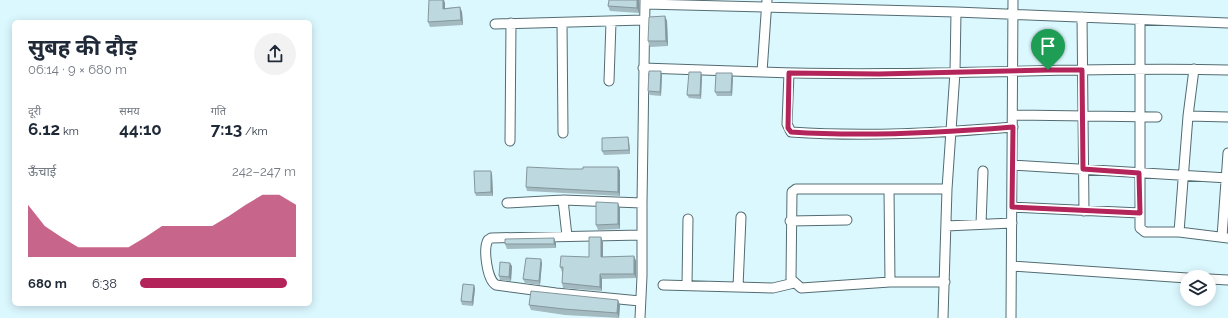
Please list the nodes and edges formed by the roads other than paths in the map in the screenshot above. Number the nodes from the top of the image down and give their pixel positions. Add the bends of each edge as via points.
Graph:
1 (1013, 0) edge
2 (645, 2) edge
3 (766, 3) edge
4 (956, 12) junction
5 (1013, 14) junction
6 (1082, 17) junction
7 (644, 20) junction
8 (1140, 20) junction
9 (611, 22) junction
10 (511, 23) junction
11 (562, 23) junction
12 (1228, 23) edge
13 (495, 24) dead end
14 (643, 68) junction
15 (1140, 69) junction
16 (1194, 69) junction
17 (1013, 70) junction
18 (1082, 70) junction
19 (1228, 70) edge
20 (762, 72) junction
21 (955, 72) junction
22 (789, 73) junction
23 (609, 82) dead end
24 (1013, 115) junction
25 (1083, 116) junction
26 (1188, 116) junction
27 (1140, 117) junction
28 (1157, 117) dead end
29 (1228, 117) edge
30 (1013, 127) junction
31 (563, 132) dead end
32 (952, 132) junction
33 (510, 141) dead end
34 (1228, 153) edge
35 (1013, 165) junction
36 (1083, 169) junction
37 (982, 171) dead end
38 (1139, 173) junction
39 (1183, 175) junction
40 (1227, 178) edge
41 (889, 189) junction
42 (947, 189) junction
43 (563, 200) junction
44 (507, 203) dead end
45 (642, 203) junction
46 (1012, 207) junction
47 (1084, 211) junction
48 (1140, 213) junction
49 (741, 217) dead end
50 (688, 219) dead end
51 (847, 220) dead end
52 (790, 221) junction
53 (1012, 223) junction
54 (981, 224) junction
55 (946, 226) junction
56 (1179, 232) junction
57 (642, 235) junction
58 (567, 236) junction
59 (1225, 237) edge
60 (1012, 266) junction
61 (1180, 278) edge
62 (1216, 279) edge
63 (1228, 280) edge
64 (890, 282) junction
65 (945, 282) junction
66 (663, 284) dead end
67 (794, 284) junction
68 (687, 285) junction
69 (738, 287) junction
70 (640, 301) junction
71 (640, 318) edge
72 (943, 318) edge
73 (1011, 318) edge

1 - 5 street
2 - 3 street
2 - 7 street
3 - 4 street
3 - 20 street
4 - 5 street
4 - 21 street
5 - 6 street
5 - 17 street
6 - 8 street
6 - 18 street
7 - 9 street
7 - 14 street
8 - 12 street
8 - 15 street
9 - 11 street
9 - 23 street
10 - 11 street
10 - 13 street
10 - 33 street
11 - 31 street
14 - 20 street
14 - 45 street
15 - 16 street
15 - 18 street
15 - 27 street
16 - 19 street
16 - 26 street
17 - 18 street
17 - 21 street
17 - 24 street
18 - 25 street
20 - 22 street
21 - 22 street
21 - 32 street
22 - 32 street via 787,124 791,132
24 - 25 street
24 - 30 street
25 - 27 street
25 - 36 street
26 - 29 street
26 - 39 street
27 - 28 street
27 - 38 street
30 - 32 street
30 - 35 street
32 - 42 street
34 - 40 street
35 - 36 street
35 - 46 street
36 - 38 street
36 - 47 street
37 - 54 street
38 - 39 street
38 - 48 street
39 - 40 street
39 - 56 street
40 - 59 street
41 - 42 street
41 - 52 street via 793,190 790,196
41 - 64 street
42 - 55 street
43 - 44 street
43 - 45 street
43 - 58 street
45 - 57 street
46 - 47 street
46 - 53 street
47 - 48 street
48 - 56 street via 1140,226 1143,232
49 - 69 street
50 - 68 street
51 - 52 street
52 - 67 street via 791,279
53 - 54 street
53 - 60 street
54 - 55 street
55 - 65 street
56 - 59 street
57 - 58 street
57 - 70 street
58 - 70 street via 491,238 486,247 490,280 496,284 556,294
60 - 61 street
60 - 73 street
62 - 63 street
64 - 65 street
64 - 67 street via 801,288
65 - 72 street
66 - 68 street
67 - 69 street via 773,288
68 - 69 street
70 - 71 street

